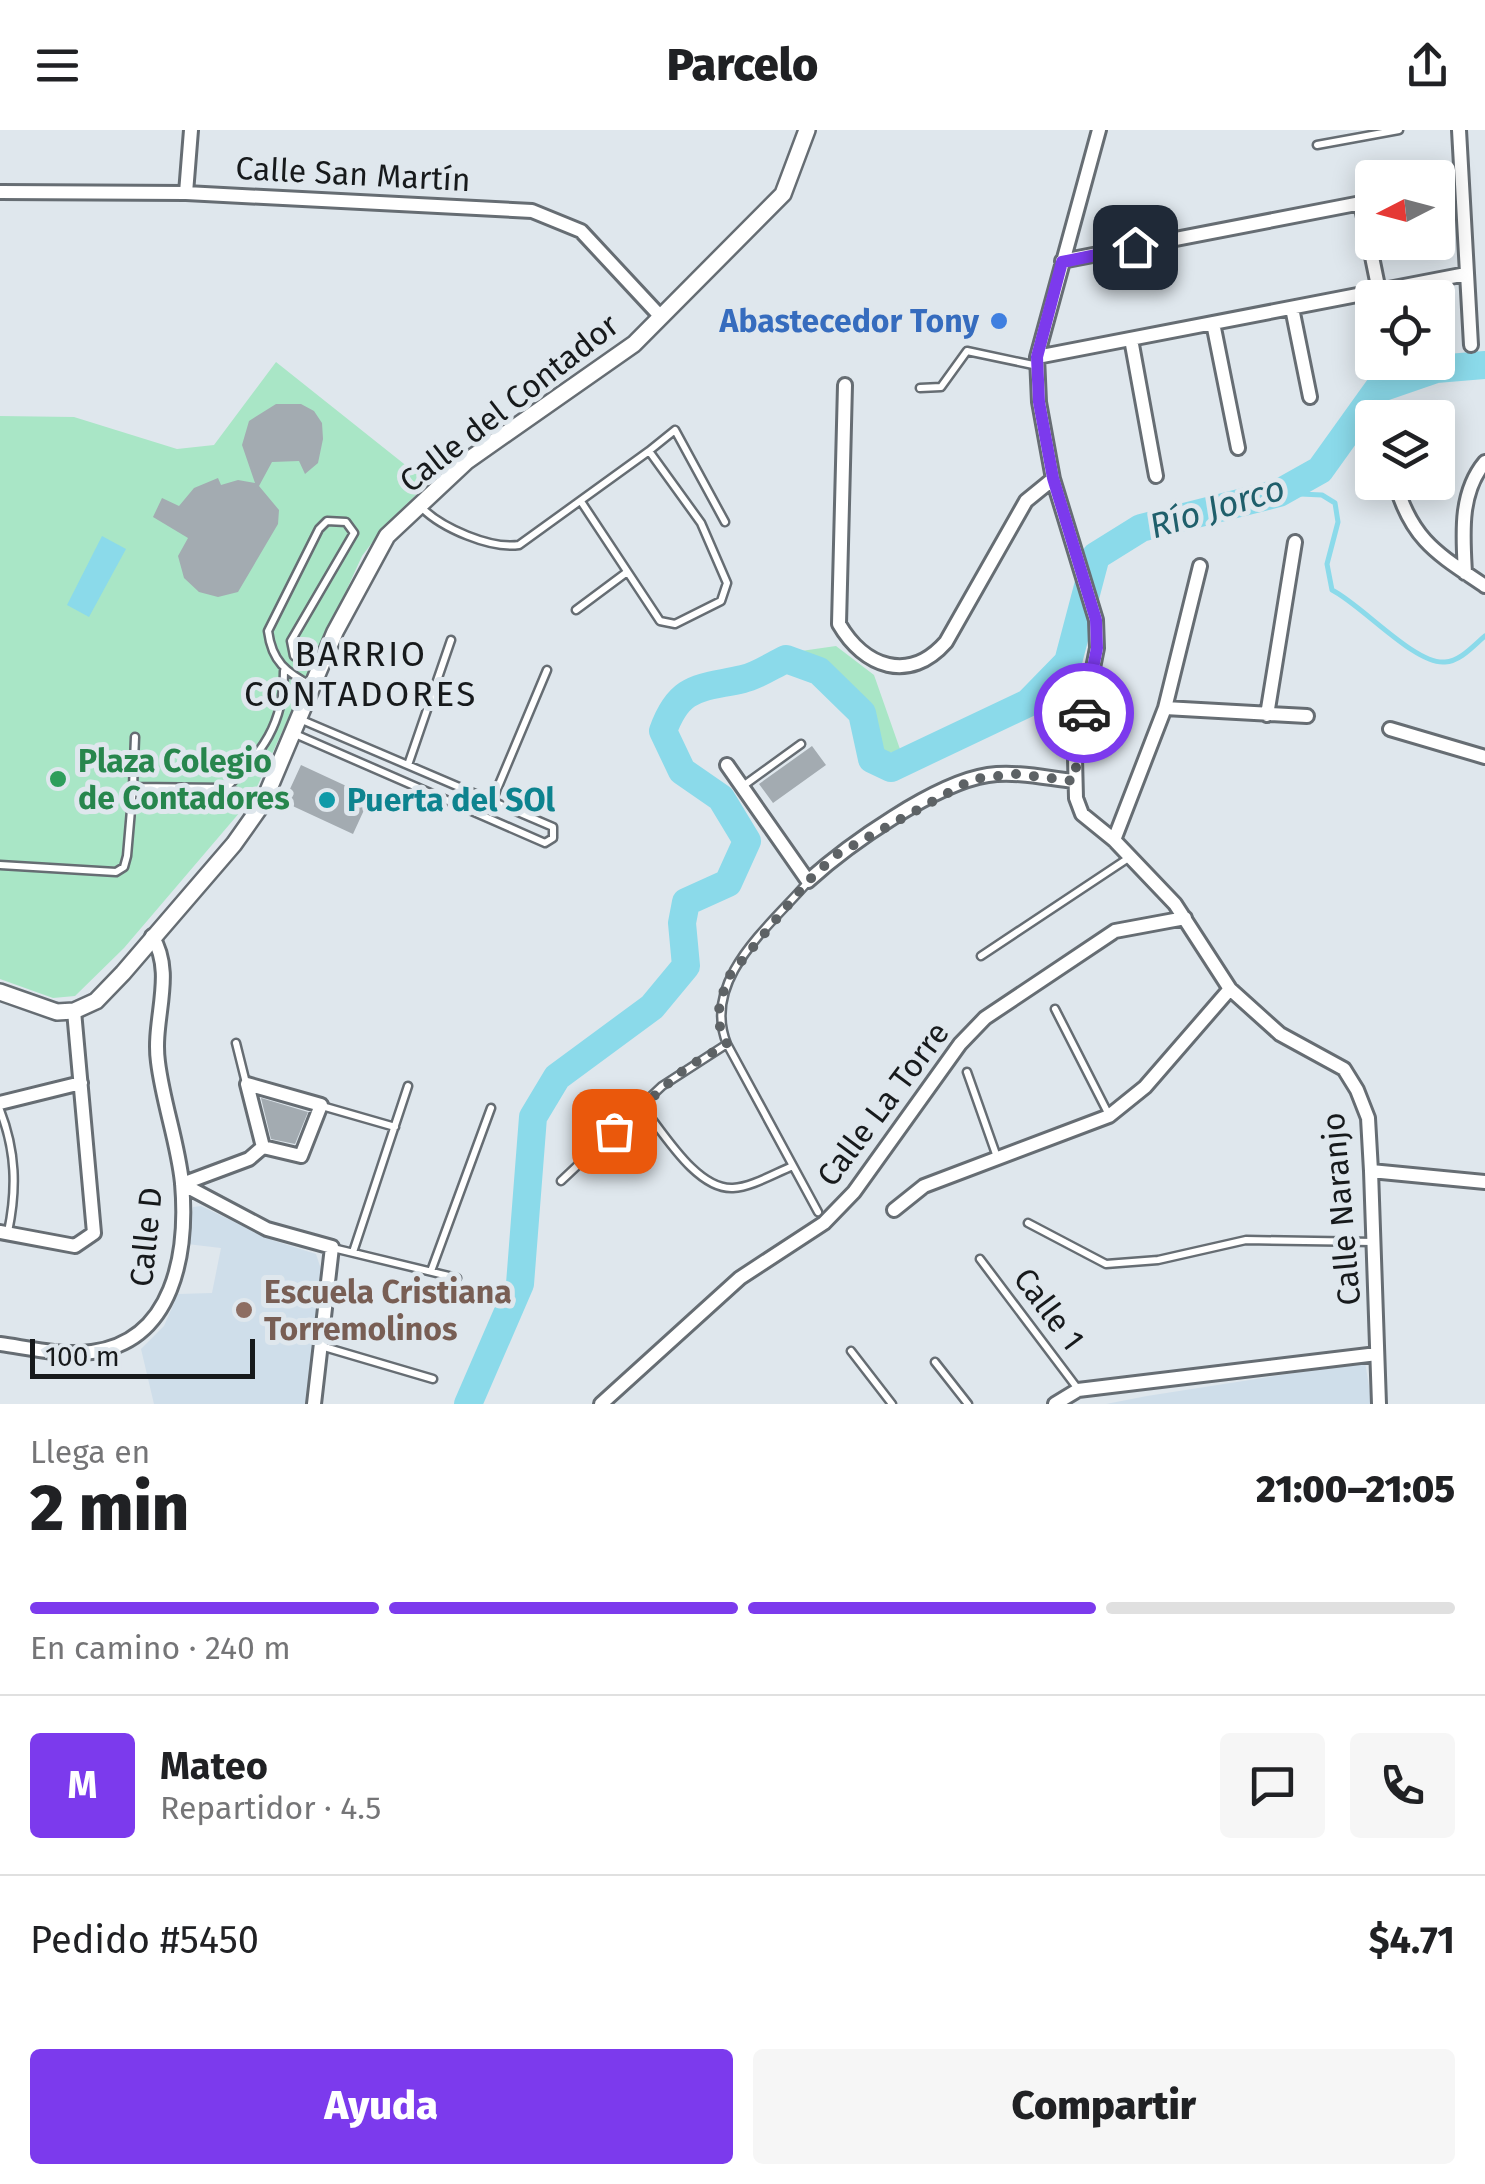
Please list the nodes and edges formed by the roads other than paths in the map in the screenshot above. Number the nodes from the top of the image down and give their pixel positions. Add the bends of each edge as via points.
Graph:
1 (191, 130) edge
2 (807, 130) edge
3 (1099, 130) edge
4 (1398, 130) edge
5 (1458, 130) edge
6 (1317, 146) dead end
7 (0, 192) edge
8 (186, 193) junction
9 (1062, 262) junction
10 (1466, 274) junction
11 (1377, 280) edge
12 (1435, 280) edge
13 (1355, 296) edge
14 (1292, 308) junction
15 (661, 317) junction
16 (1213, 323) junction
17 (1130, 339) junction
18 (1471, 345) dead end
19 (1037, 362) junction
20 (844, 385) dead end
21 (920, 388) dead end
22 (1310, 397) dead end
23 (1238, 448) dead end
24 (648, 451) junction
25 (1485, 462) edge
26 (1156, 476) dead end
27 (1053, 478) junction
28 (1400, 500) edge
29 (582, 504) junction
30 (418, 505) junction
31 (725, 522) dead end
32 (1295, 542) dead end
33 (1200, 566) dead end
34 (627, 572) junction
35 (1465, 573) junction
36 (1485, 586) edge
37 (576, 610) dead end
38 (451, 640) dead end
39 (321, 669) junction
40 (284, 670) junction
41 (547, 670) dead end
42 (314, 687) junction
43 (1166, 708) junction
44 (1267, 715) junction
45 (1307, 716) dead end
46 (299, 727) junction
47 (1390, 729) dead end
48 (135, 737) dead end
49 (801, 744) dead end
50 (1485, 757) edge
51 (727, 765) dead end
52 (408, 766) junction
53 (1074, 781) junction
54 (742, 787) junction
55 (133, 788) junction
56 (226, 788) junction
57 (492, 801) junction
58 (263, 803) junction
59 (1114, 840) junction
60 (1130, 856) junction
61 (0, 865) edge
62 (808, 881) junction
63 (1185, 918) junction
64 (152, 936) junction
65 (981, 956) dead end
66 (1230, 990) junction
67 (0, 992) edge
68 (1055, 1010) dead end
69 (74, 1011) junction
70 (236, 1043) dead end
71 (727, 1044) junction
72 (967, 1072) dead end
73 (81, 1083) junction
74 (246, 1084) junction
75 (408, 1086) dead end
76 (321, 1105) junction
77 (0, 1106) edge
78 (641, 1106) junction
79 (491, 1108) dead end
80 (1109, 1116) junction
81 (394, 1126) junction
82 (263, 1147) junction
83 (998, 1158) junction
84 (793, 1166) junction
85 (1371, 1171) junction
86 (561, 1181) dead end
87 (1485, 1182) edge
88 (182, 1184) junction
89 (894, 1210) dead end
90 (818, 1212) dead end
91 (1028, 1223) dead end
92 (4, 1233) edge
93 (1376, 1242) junction
94 (332, 1247) junction
95 (353, 1252) junction
96 (980, 1259) dead end
97 (431, 1271) junction
98 (457, 1278) dead end
99 (0, 1344) edge
100 (320, 1346) junction
101 (851, 1351) dead end
102 (1377, 1354) junction
103 (935, 1362) dead end
104 (433, 1379) dead end
105 (1078, 1390) junction
106 (314, 1404) edge
107 (600, 1404) edge
108 (892, 1404) edge
109 (968, 1404) edge
110 (1055, 1404) edge
111 (1379, 1404) edge

1 - 8 street
2 - 15 street, Calle del Contador via 783,194
3 - 9 street
4 - 6 lane
5 - 10 street
7 - 8 street, Calle San Martín
8 - 15 street, Calle San Martín via 556,217 581,231
9 - 11 street via 1361,203
9 - 19 street
10 - 12 street
10 - 18 street
13 - 14 street
14 - 16 street
14 - 22 street
15 - 30 street, Calle del Contador
16 - 17 street
16 - 23 street
17 - 19 street
17 - 26 street
19 - 21 lane via 972,350 941,388
19 - 27 street
20 - 27 street via 839,624 851,644 879,665 912,667 932,658 1026,501
24 - 29 lane
24 - 31 lane via 675,430
24 - 34 lane via 701,523 726,593 668,624
25 - 35 street via 1471,482 1464,513
27 - 53 street via 1096,620
28 - 35 street via 1429,549
29 - 30 lane via 513,546 437,523
29 - 34 lane
30 - 39 street, Calle del Contador via 378,552
32 - 44 street
33 - 43 street
34 - 37 lane
35 - 36 street
38 - 52 lane
39 - 40 lane via 294,656 291,640 354,533 346,522 327,521 319,529 268,631
39 - 42 street, Calle del Contador
40 - 42 lane
40 - 56 lane via 278,722 262,753
41 - 57 lane
42 - 46 street, Calle del Contador
43 - 44 street
43 - 59 street
44 - 45 street
46 - 52 lane
46 - 57 lane via 545,844 553,838 552,827
46 - 58 street, Calle del Contador
47 - 50 street
48 - 55 lane
49 - 54 lane
51 - 54 street
52 - 57 lane
53 - 59 street, Calle Naranjo via 1082,814
53 - 62 street via 1016,774 973,779 863,836
54 - 62 street
55 - 56 lane
55 - 61 lane via 127,856 116,872
56 - 58 lane
58 - 64 street, Calle del Contador
59 - 60 street, Calle Naranjo
60 - 63 street, Calle Naranjo
60 - 65 lane
62 - 71 lane via 730,975 719,1003
63 - 66 street, Calle Naranjo
63 - 107 street, Calle La Torre via 1115,931 985,1018 834,1212 740,1278
64 - 69 street, Calle del Contador via 96,1001
64 - 88 street, Calle D via 163,954 158,1061
66 - 80 street via 1145,1088
66 - 85 street, Calle Naranjo via 1280,1034 1344,1069 1368,1118
67 - 69 street via 57,1012
68 - 80 lane
69 - 73 street
70 - 74 lane
71 - 78 lane
71 - 84 lane
72 - 83 lane
73 - 77 street
73 - 92 street via 94,1233 75,1246
74 - 76 street
74 - 82 street
75 - 81 lane
76 - 81 lane
76 - 82 street via 301,1156
77 - 92 lane via 16,1197
78 - 84 lane via 713,1183 737,1188
78 - 86 lane
79 - 97 lane
80 - 83 street
81 - 95 lane
82 - 88 street
83 - 89 street via 924,1186
84 - 90 lane
85 - 87 street
85 - 93 street, Calle Naranjo
88 - 94 street via 267,1229
88 - 99 street, Calle D via 170,1301 152,1324 128,1342 88,1353
91 - 93 lane via 1106,1264 1246,1240
93 - 102 street, Calle Naranjo
94 - 95 lane
94 - 100 street
95 - 97 lane
96 - 105 lane, Calle 1
97 - 98 lane
100 - 104 lane
100 - 106 street
101 - 108 lane
102 - 105 street
102 - 111 street, Calle Naranjo
103 - 109 lane
105 - 110 street

